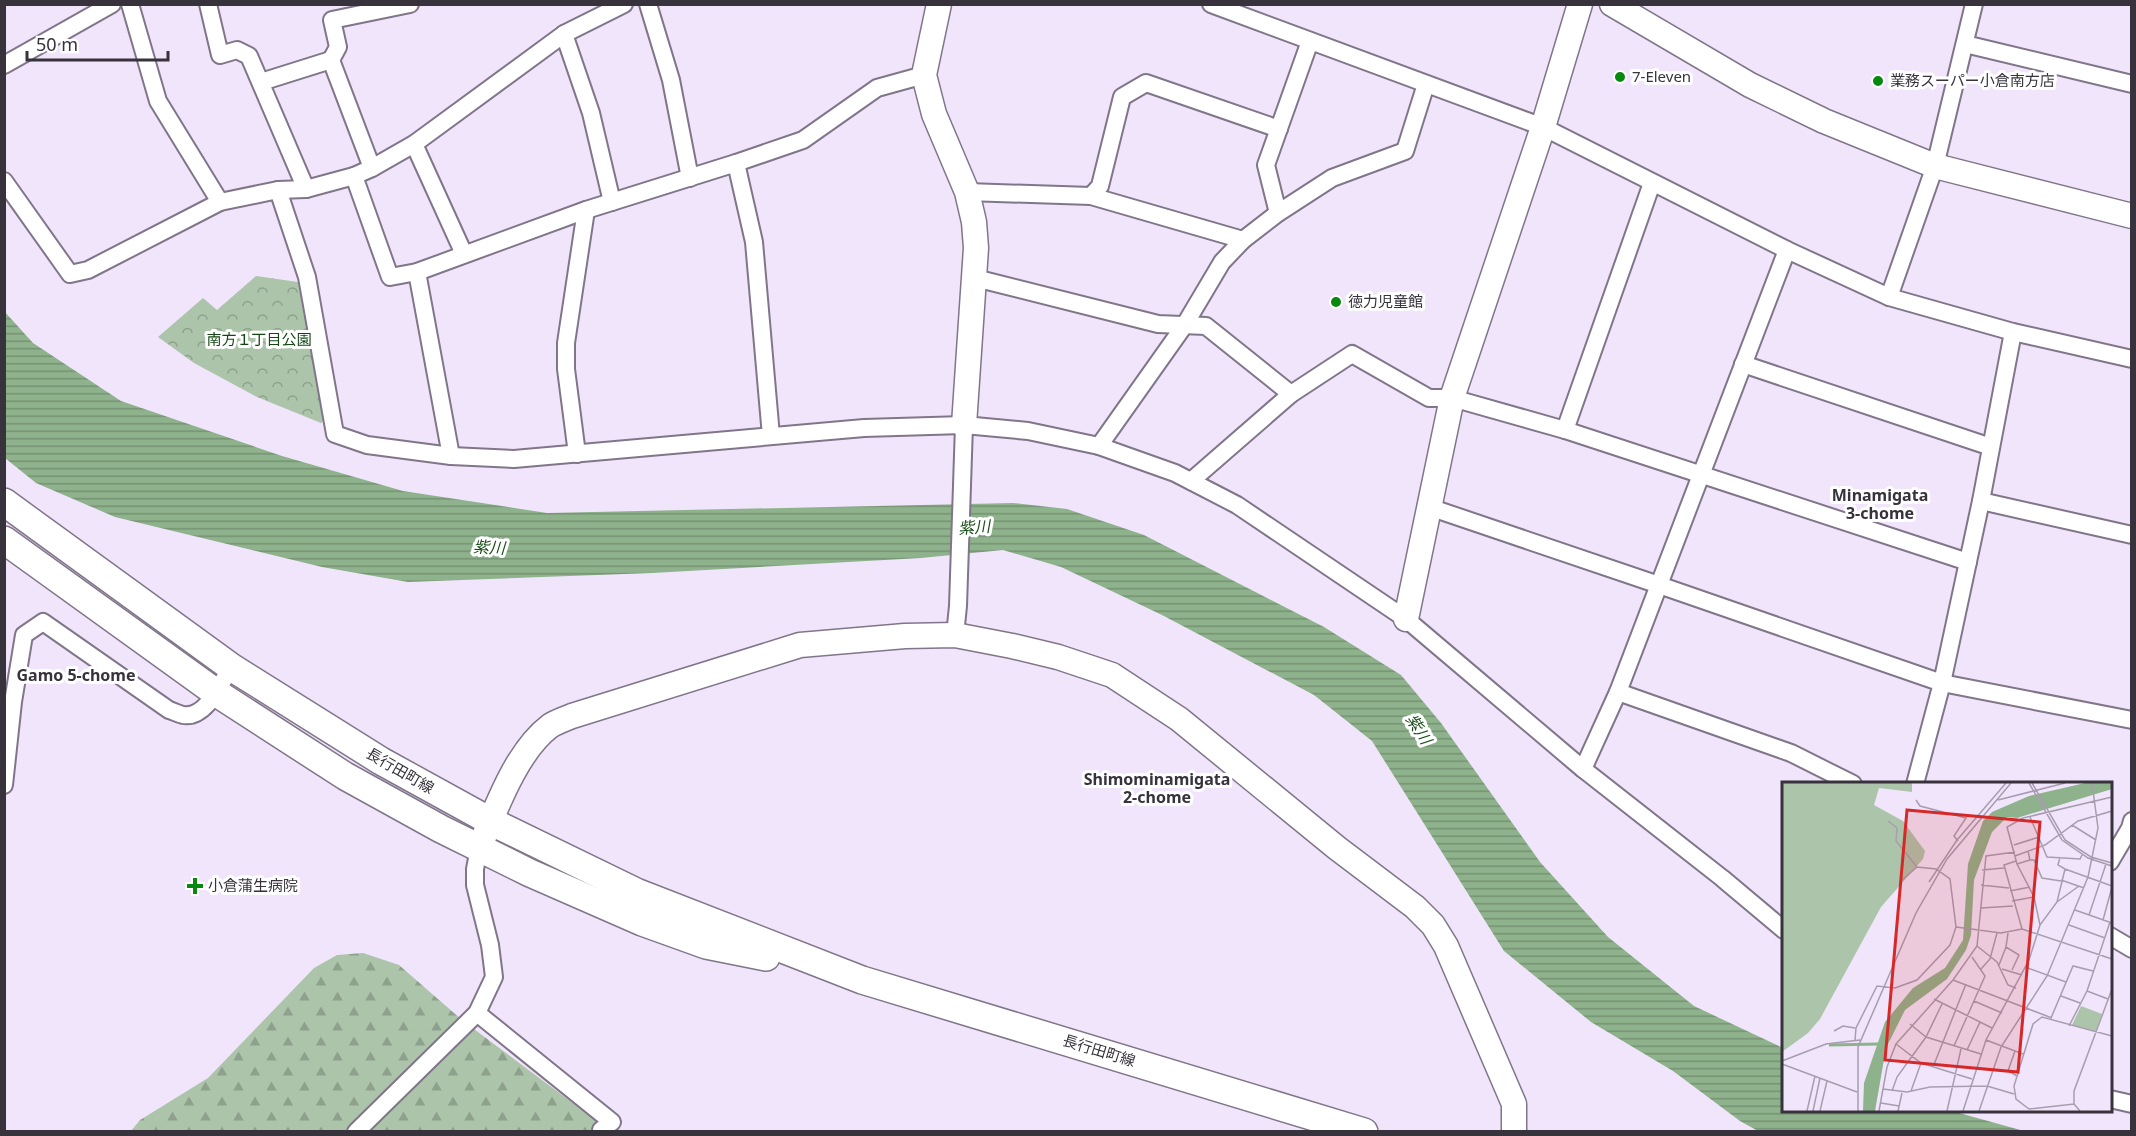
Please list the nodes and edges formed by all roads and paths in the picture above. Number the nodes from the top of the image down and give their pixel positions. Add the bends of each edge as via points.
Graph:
1 (112, 4) edge
2 (129, 4) edge
3 (208, 4) edge
4 (410, 4) edge
5 (624, 4) edge
6 (648, 4) edge
7 (939, 4) edge
8 (1211, 4) edge
9 (1580, 4) edge
10 (1612, 4) edge
11 (1974, 4) edge
12 (1244, 10) edge
13 (564, 34) junction
14 (1310, 41) junction
15 (1965, 44) junction
16 (331, 60) junction
17 (4, 65) edge
18 (924, 75) junction
19 (261, 82) junction
20 (1426, 84) junction
21 (2132, 84) edge
22 (1543, 128) junction
23 (1279, 129) junction
24 (414, 144) junction
25 (736, 163) junction
26 (1935, 166) junction
27 (372, 168) junction
28 (354, 176) junction
29 (690, 178) junction
30 (4, 181) edge
31 (1652, 183) junction
32 (306, 189) junction
33 (278, 190) junction
34 (967, 192) junction
35 (1091, 196) junction
36 (220, 202) junction
37 (612, 202) junction
38 (586, 210) junction
39 (1278, 213) junction
40 (2132, 216) edge
41 (1243, 240) junction
42 (1786, 250) junction
43 (464, 254) junction
44 (417, 272) junction
45 (975, 278) junction
46 (1889, 297) junction
47 (1184, 326) junction
48 (2013, 332) junction
49 (2132, 359) edge
50 (1743, 364) junction
51 (1291, 394) junction
52 (1452, 398) junction
53 (964, 425) junction
54 (1565, 430) junction
55 (771, 436) junction
56 (1099, 446) junction
57 (1991, 447) junction
58 (578, 453) junction
59 (451, 456) junction
60 (1701, 474) junction
61 (1191, 481) junction
62 (1981, 501) junction
63 (4, 502) edge
64 (1429, 507) junction
65 (2132, 535) edge
66 (4, 540) edge
67 (1968, 562) junction
68 (1659, 585) junction
69 (1407, 619) junction
70 (955, 635) junction
71 (231, 667) junction
72 (1942, 683) junction
73 (214, 692) junction
74 (1618, 692) junction
75 (2132, 720) edge
76 (1583, 769) junction
77 (1851, 782) edge
78 (1915, 782) edge
79 (4, 785) edge
80 (490, 821) junction
81 (2131, 826) edge
82 (479, 848) junction
83 (2112, 859) edge
84 (1782, 928) edge
85 (2112, 937) edge
86 (2132, 949) edge
87 (835, 970) junction
88 (477, 1013) junction
89 (2112, 1099) edge
90 (2132, 1104) edge
91 (601, 1130) dead end
92 (356, 1131) edge
93 (1364, 1131) edge
94 (1514, 1131) edge

1 - 17 street
2 - 36 street via 158,101
3 - 19 street via 220,55 237,50 249,56
4 - 16 street via 332,20 338,47
5 - 13 street
6 - 29 street via 671,80
7 - 18 street
8 - 12 street
9 - 22 street
10 - 26 street via 1750,85 1824,122
11 - 15 street
12 - 14 street
13 - 24 street
13 - 37 street via 591,113
14 - 20 street
14 - 23 street
15 - 21 street
15 - 26 street
16 - 19 street
16 - 27 street
18 - 25 street via 877,88 803,140
18 - 34 street via 934,114
19 - 32 street
20 - 22 street
20 - 39 street via 1405,151 1332,178
22 - 31 street
22 - 52 street
23 - 35 street via 1146,83 1122,97 1100,186
23 - 39 street via 1266,165
24 - 27 street
24 - 43 street
25 - 29 street
25 - 55 street via 754,242
26 - 40 street
26 - 46 street
27 - 28 street
28 - 32 street
28 - 44 street via 390,277
29 - 37 street
30 - 36 street via 70,274 88,270
31 - 42 street
31 - 54 street
32 - 33 street
33 - 36 street
33 - 59 street via 307,277 335,434 367,444
34 - 35 street
34 - 45 street via 974,222
35 - 41 street
37 - 38 street
38 - 43 street
38 - 58 street via 566,343
39 - 41 street
41 - 47 street via 1222,262
42 - 46 street
42 - 50 street
43 - 44 street
44 - 59 street
45 - 47 street via 1158,324
45 - 53 street
46 - 48 street
47 - 51 street via 1206,326
47 - 56 street
48 - 49 street
48 - 57 street
50 - 57 street
50 - 60 street
51 - 52 street via 1352,354 1429,398
51 - 61 street
52 - 54 street
52 - 64 street
53 - 55 street
53 - 56 street via 1028,431
53 - 70 street
54 - 60 street
55 - 58 street
56 - 61 street
57 - 62 street
58 - 59 street via 514,459
60 - 67 street
60 - 68 street
61 - 69 street via 1237,505
62 - 65 street
62 - 67 street
63 - 71 main road, 長行田町線
64 - 68 street
64 - 69 street
66 - 73 main road, 長行田町線
67 - 72 street
68 - 72 street
68 - 74 street
69 - 76 street
70 - 80 street via 800,645 572,716 552,725 533,742
70 - 94 street via 1012,645 1112,675 1179,719 1414,907 1433,925 1446,946 1514,1104
71 - 73 street
71 - 80 main road, 長行田町線 via 381,761
72 - 75 street
72 - 78 street
73 - 79 street via 202,709 183,715 43,622 24,635
73 - 82 main road, 長行田町線 via 345,776
74 - 76 street
74 - 77 street via 1791,753
76 - 84 street
80 - 82 street
80 - 87 main road, 長行田町線 via 636,892
81 - 83 street
82 - 87 main road, 長行田町線 via 642,922 706,945
82 - 88 street via 475,885 494,977
85 - 86 street
87 - 93 main road, 長行田町線
88 - 91 street via 612,1122
88 - 92 street
89 - 90 street

